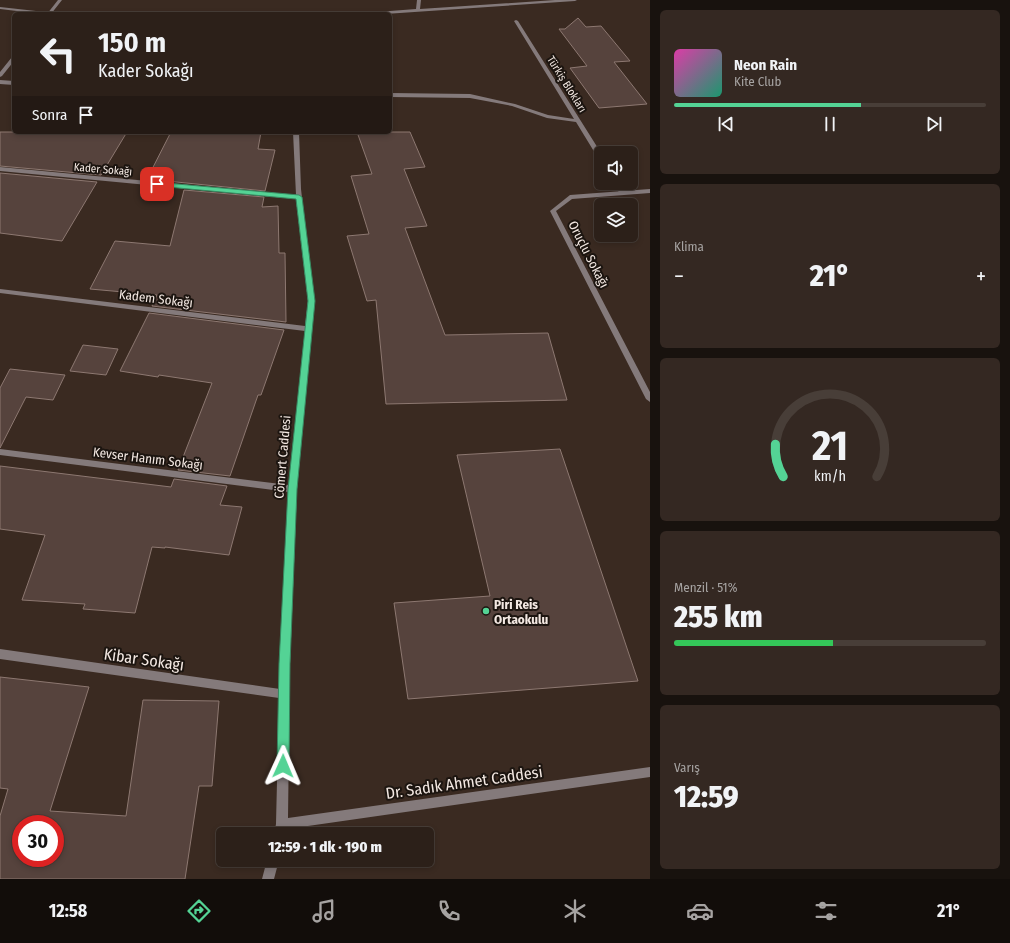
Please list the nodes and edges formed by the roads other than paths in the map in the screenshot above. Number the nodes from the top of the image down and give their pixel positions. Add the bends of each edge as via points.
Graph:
1 (60, 0) edge
2 (419, 0) edge
3 (575, 0) edge
4 (0, 8) edge
5 (418, 10) junction
6 (33, 12) edge
7 (51, 12) edge
8 (391, 12) edge
9 (516, 21) dead end
10 (12, 60) edge
11 (0, 75) edge
12 (0, 82) edge
13 (12, 83) edge
14 (392, 95) edge
15 (578, 121) junction
16 (296, 134) edge
17 (594, 147) edge
18 (0, 169) edge
19 (620, 190) edge
20 (650, 191) edge
21 (622, 193) junction
22 (299, 197) junction
23 (0, 291) edge
24 (309, 329) junction
25 (650, 399) edge
26 (0, 452) edge
27 (293, 489) junction
28 (0, 654) edge
29 (284, 694) junction
30 (650, 772) edge
31 (281, 827) edge
32 (294, 827) edge
33 (271, 867) edge
34 (268, 879) edge

1 - 7 street
2 - 5 street
3 - 5 street
4 - 6 street
5 - 8 street
9 - 15 street, Türkiş Blokları
10 - 11 street
12 - 13 street
14 - 15 street via 470,96 513,105 547,116
15 - 17 street, Türkiş Blokları
16 - 22 street, Cömert Caddesi
18 - 22 street, Kader Sokağı
19 - 21 street
20 - 21 street, Oruçlu Sokağı
21 - 25 street, Oruçlu Sokağı via 570,197 553,211
22 - 24 street, Cömert Caddesi via 312,301
23 - 24 street, Kadem Sokağı
24 - 27 street, Cömert Caddesi
26 - 27 street, Kevser Hanım Sokağı
27 - 29 street, Cömert Caddesi
28 - 29 street, Kibar Sokağı
29 - 31 street, Cömert Caddesi
30 - 32 street, Dr. Sadık Ahmet Caddesi
33 - 34 street

